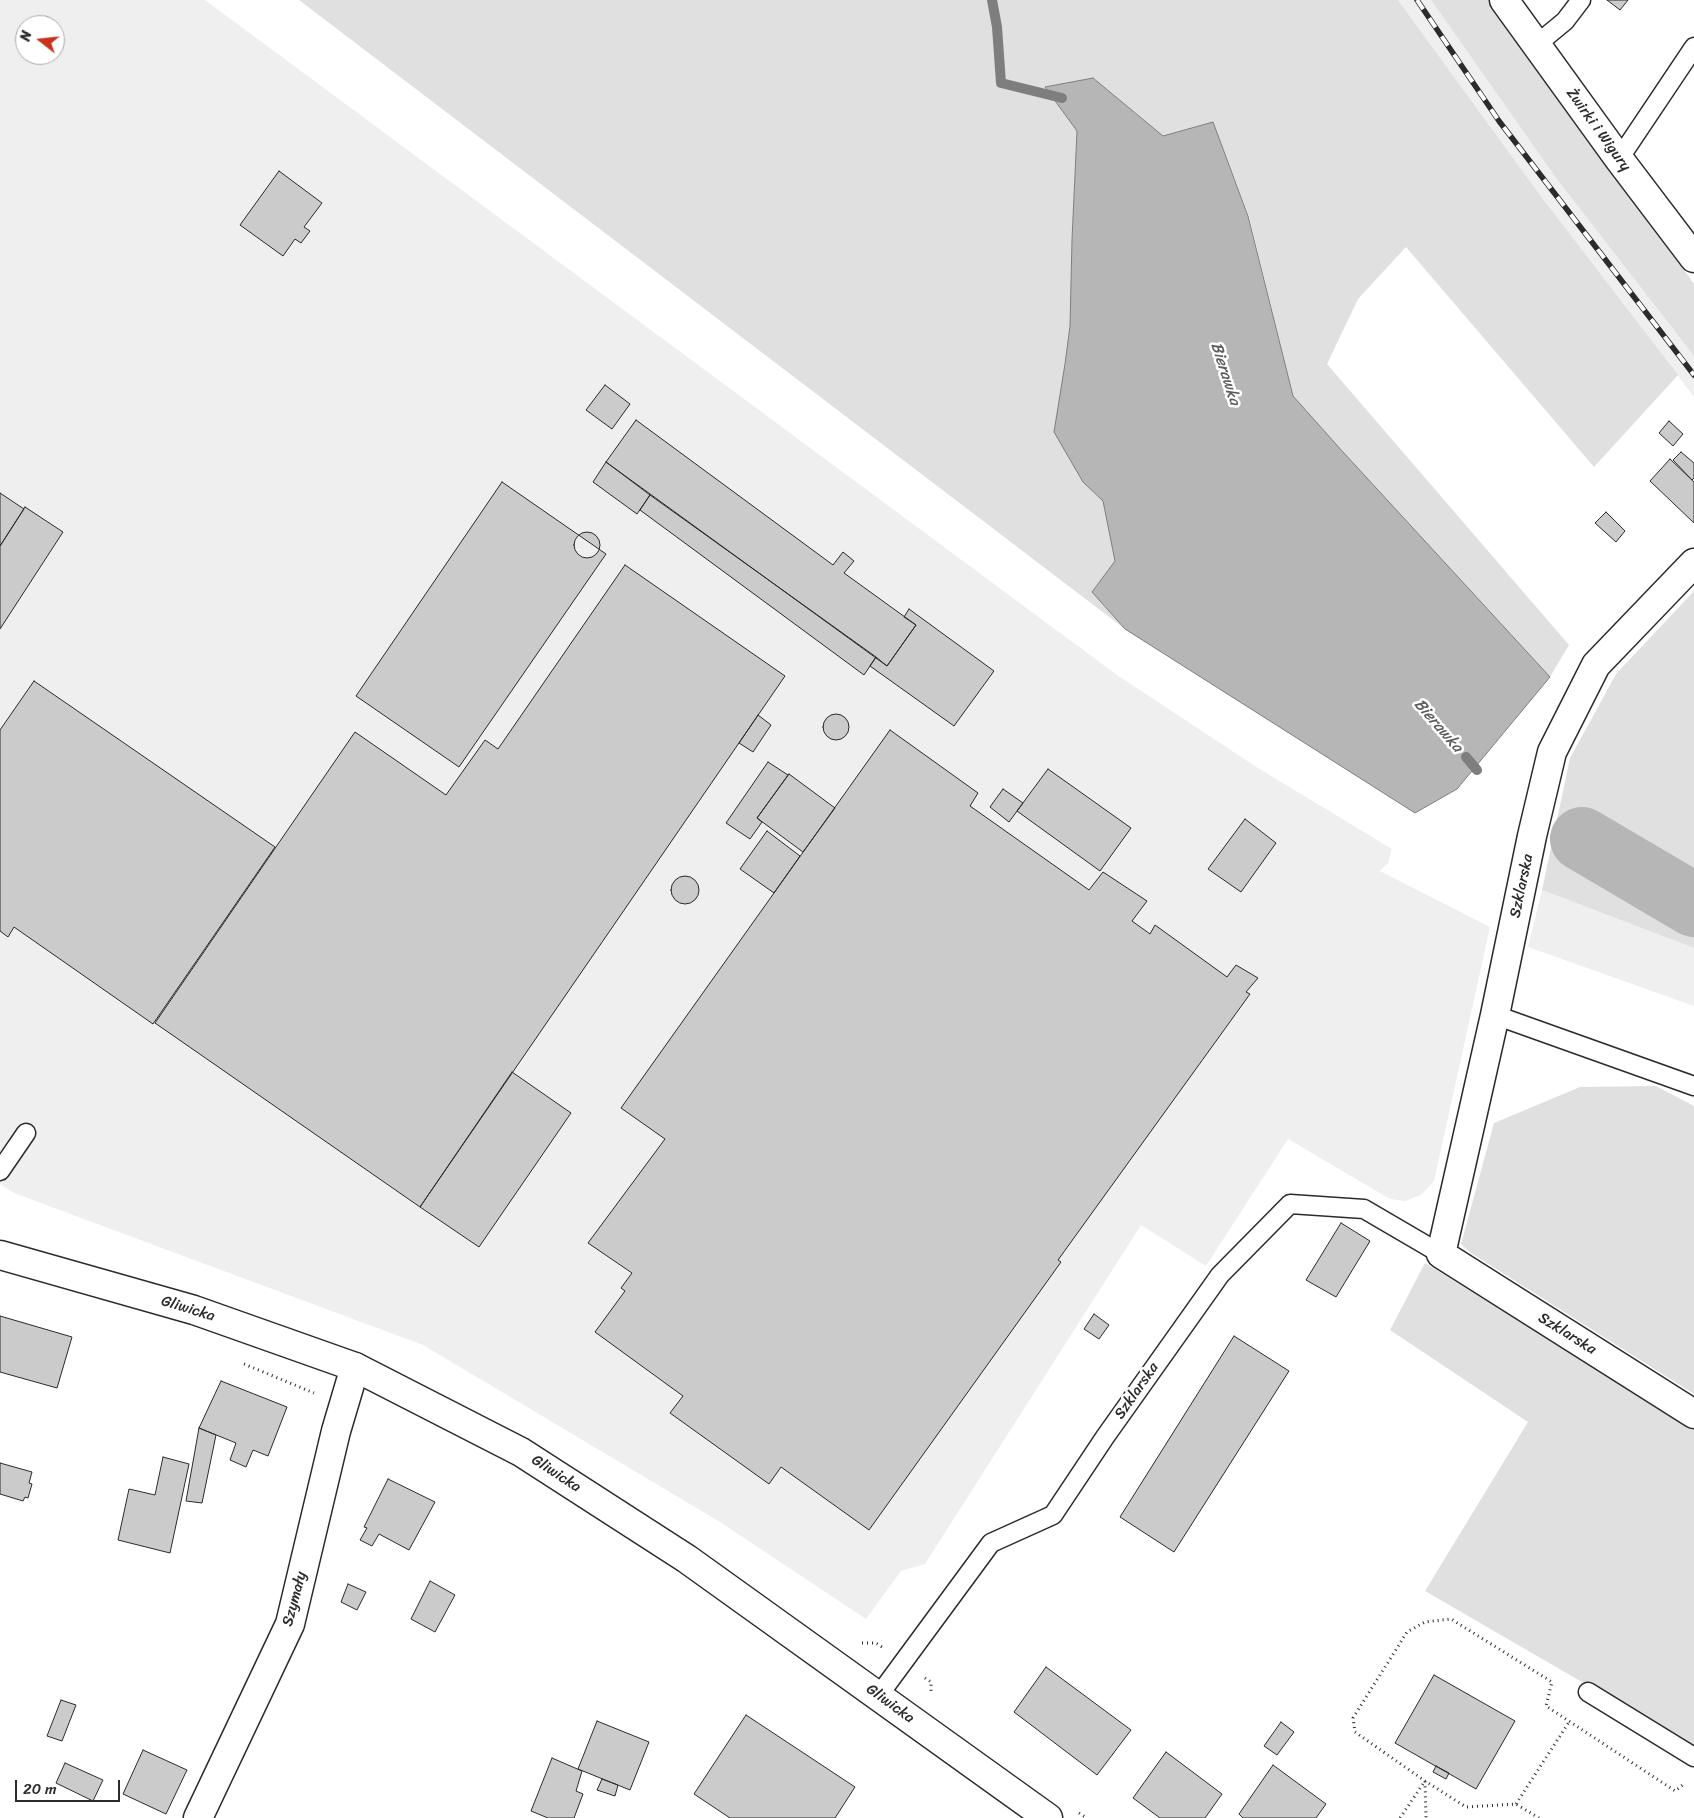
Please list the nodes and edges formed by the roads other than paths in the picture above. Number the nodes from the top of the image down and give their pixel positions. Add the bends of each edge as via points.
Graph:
1 (1504, 0) edge
2 (1581, 0) edge
3 (1536, 45) junction
4 (1694, 47) edge
5 (1619, 159) junction
6 (1694, 258) edge
7 (1694, 563) edge
8 (1495, 1015) junction
9 (1694, 1086) edge
10 (26, 1133) dead end
11 (0, 1172) edge
12 (1441, 1254) junction
13 (0, 1255) edge
14 (355, 1367) junction
15 (1694, 1414) edge
16 (1588, 1692) dead end
17 (879, 1695) junction
18 (1694, 1757) edge
19 (198, 1818) edge
20 (1048, 1818) edge

1 - 3 street, Żwirki i Wigury
2 - 3 lane via 1565,21
3 - 5 street, Żwirki i Wigury
4 - 5 lane
5 - 6 street, Żwirki i Wigury
7 - 8 street, Szklarska via 1596,665 1552,752
8 - 9 lane
8 - 12 street, Szklarska
10 - 11 lane
12 - 15 street, Szklarska
12 - 17 lane, Szklarska via 1364,1208 1290,1204 1220,1275 1053,1514 991,1543
13 - 14 street, Gliwicka via 194,1310
14 - 17 street, Gliwicka via 521,1452 687,1559
14 - 19 street, Szymały via 336,1431 290,1624
16 - 18 lane
17 - 20 street, Gliwicka

